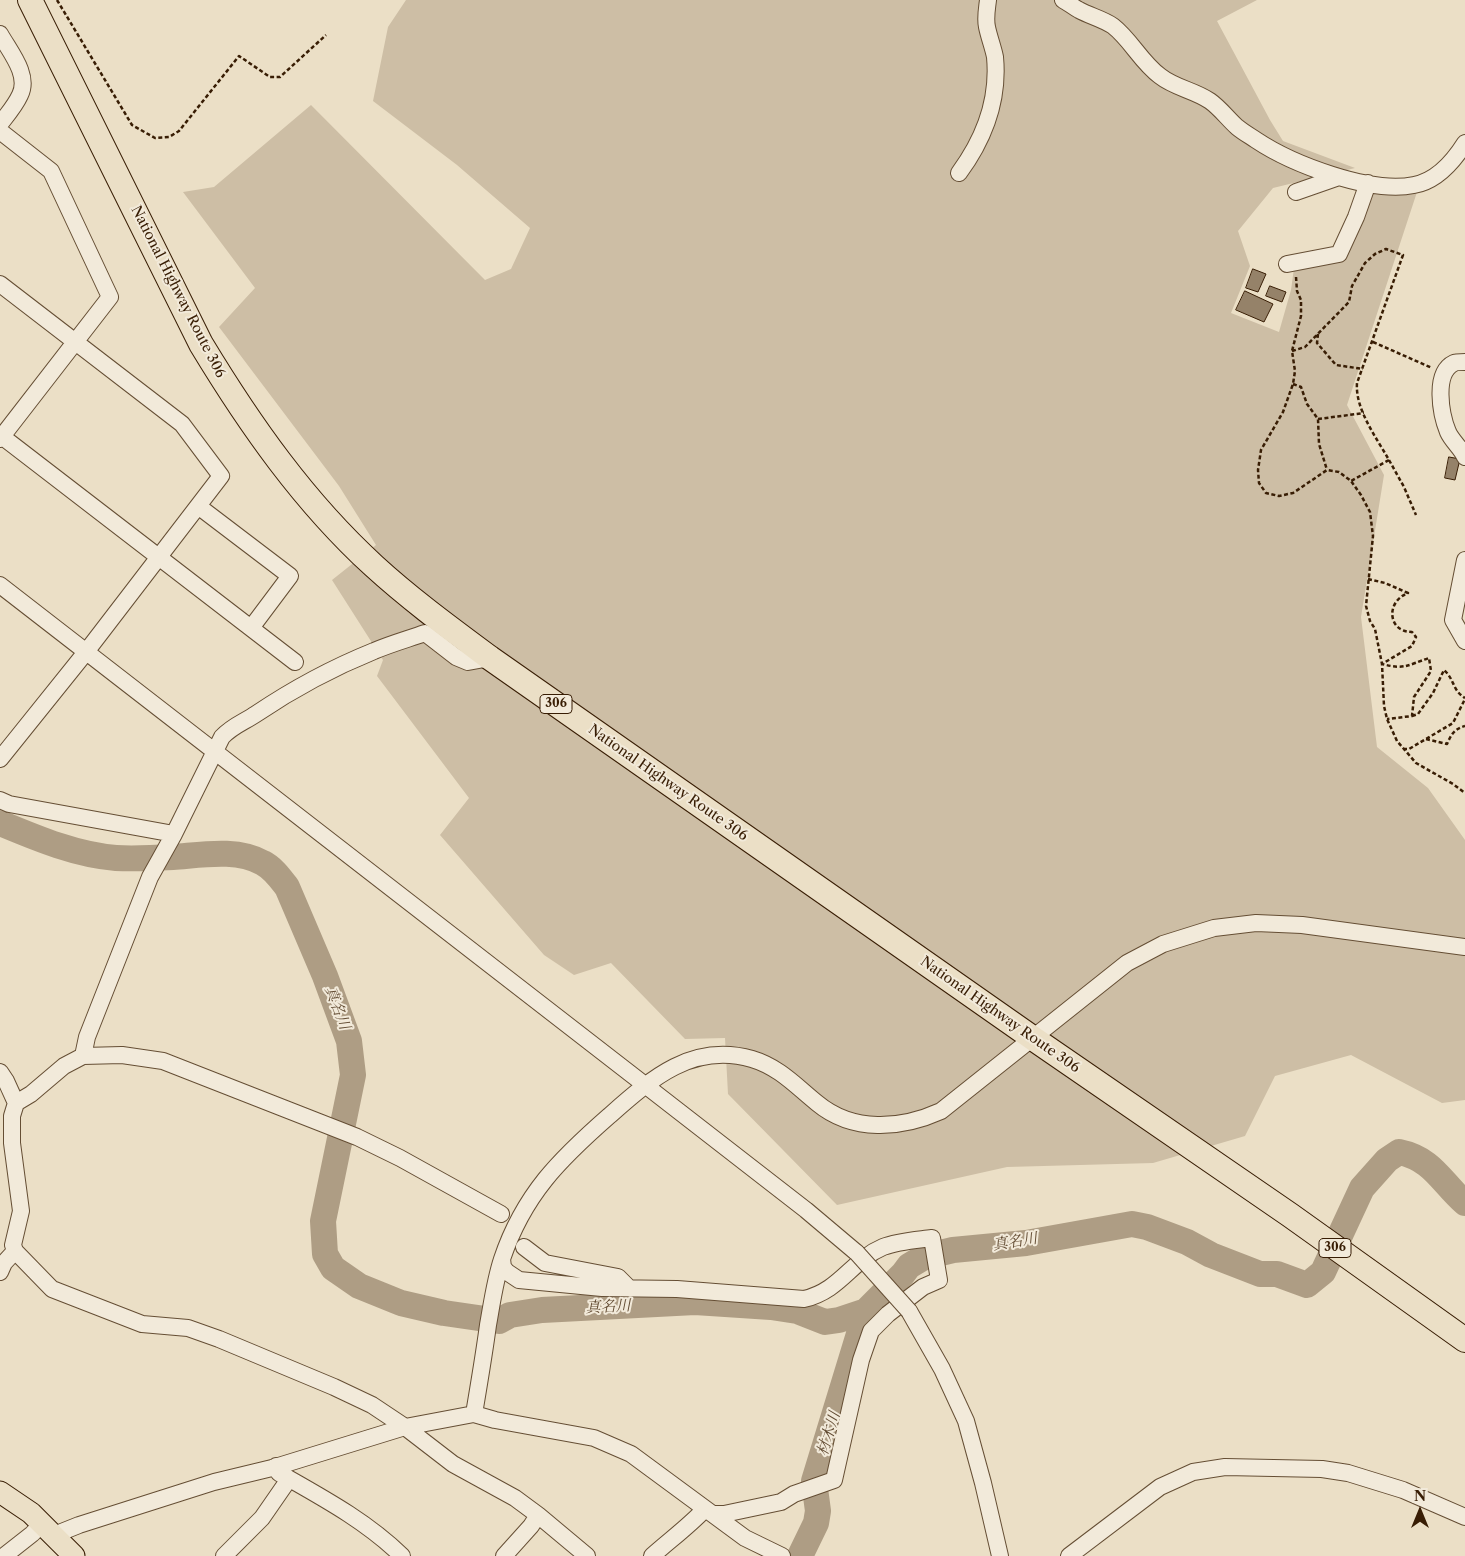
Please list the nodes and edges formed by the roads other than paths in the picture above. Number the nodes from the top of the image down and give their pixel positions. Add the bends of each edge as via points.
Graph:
1 (30, 0) edge
2 (988, 0) edge
3 (1063, 0) edge
4 (0, 34) edge
5 (0, 124) edge
6 (0, 131) edge
7 (1465, 143) edge
8 (959, 173) dead end
9 (1339, 177) junction
10 (1368, 183) junction
11 (1296, 192) dead end
12 (1291, 268) road end
13 (0, 284) edge
14 (76, 341) junction
15 (1465, 362) edge
16 (1, 437) edge
17 (1465, 457) edge
18 (198, 506) junction
19 (159, 557) junction
20 (1465, 560) edge
21 (0, 585) edge
22 (251, 628) junction
23 (1465, 641) edge
24 (86, 652) junction
25 (490, 658) junction
26 (295, 662) dead end
27 (214, 752) junction
28 (0, 759) edge
29 (0, 800) edge
30 (172, 838) junction
31 (1465, 947) edge
32 (1034, 1039) junction
33 (83, 1056) junction
34 (0, 1072) edge
35 (645, 1084) junction
36 (9, 1112) edge
37 (501, 1214) dead end
38 (524, 1246) dead end
39 (15, 1252) junction
40 (502, 1259) junction
41 (0, 1272) edge
42 (629, 1288) junction
43 (1465, 1340) edge
44 (474, 1414) junction
45 (406, 1426) junction
46 (276, 1466) junction
47 (289, 1479) junction
48 (0, 1492) edge
49 (709, 1512) junction
50 (538, 1515) junction
51 (1465, 1518) edge
52 (48, 1529) junction
53 (4, 1556) edge
54 (74, 1556) edge
55 (224, 1556) edge
56 (402, 1556) edge
57 (504, 1556) edge
58 (586, 1556) edge
59 (652, 1556) edge
60 (782, 1556) edge
61 (1000, 1556) edge
62 (1069, 1556) edge

1 - 25 highway, National Highway Route 306 / 306 via 201,344 248,419 299,486 367,559 425,609
2 - 8 street via 986,15 994,55 995,95 987,121 968,162
3 - 9 street via 1112,25 1160,77 1213,102 1238,128 1257,141 1296,163
4 - 5 street via 23,83 20,97
6 - 14 street via 51,171 110,297
7 - 10 street via 1439,174 1415,185 1393,187
9 - 10 street
9 - 11 street
10 - 12 street via 1339,254
13 - 14 street
14 - 16 street
14 - 18 street via 182,424 221,476
15 - 17 street via 1454,363 1446,370 1440,400 1448,433
16 - 19 street
18 - 19 street
18 - 22 street via 290,576
19 - 22 street
19 - 24 street
20 - 23 street via 1453,620
21 - 24 street
22 - 26 street
24 - 27 street
24 - 28 street
25 - 27 street via 468,662 425,634 375,650 308,681 235,725 222,737
25 - 32 highway, National Highway Route 306 / 306
27 - 30 street
27 - 35 street
29 - 30 street
30 - 33 street via 150,877 87,1037
31 - 32 street via 1302,925 1256,923 1214,928 1163,944 1127,963
32 - 35 street via 941,1111 899,1124 870,1125 835,1115 775,1068 750,1058 723,1055 698,1058
32 - 43 highway, National Highway Route 306 / 306
33 - 36 street via 64,1066
33 - 37 street via 122,1055 163,1061 357,1137
34 - 36 street via 6,1081
35 - 40 street via 549,1173 522,1213
35 - 61 street, bridge via 857,1253 909,1311 942,1369 966,1421
36 - 39 street via 21,1212 13,1245
38 - 42 street via 545,1262 618,1276
39 - 41 street
39 - 45 street via 52,1288 142,1324 188,1328 219,1339 334,1387
40 - 42 street via 507,1272 519,1280
40 - 44 street
42 - 49 street via 677,1288 804,1299 831,1289 884,1247 932,1238 935,1245 940,1280 922,1287 871,1330 861,1360 834,1480 781,1502 724,1514
44 - 45 street
44 - 49 street via 594,1438 631,1454
45 - 46 street
45 - 50 street via 453,1464 515,1498
46 - 47 street via 279,1473
46 - 52 street via 214,1482 80,1525
47 - 55 street via 262,1518
47 - 56 street via 371,1528
48 - 52 main road
49 - 59 street
49 - 60 street via 744,1538
50 - 57 street
50 - 58 street
51 - 62 street via 1403,1490 1348,1473 1322,1469 1225,1467 1192,1472 1160,1487
52 - 53 street via 32,1534
52 - 54 main road

